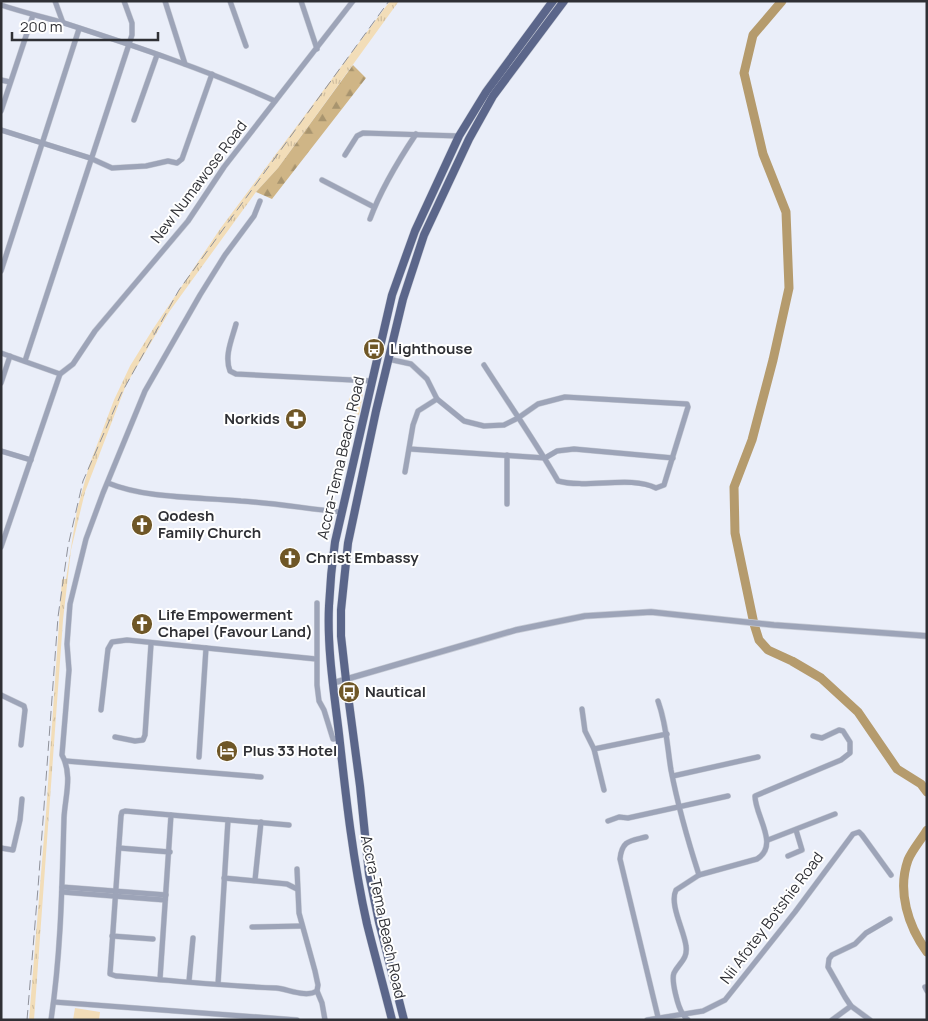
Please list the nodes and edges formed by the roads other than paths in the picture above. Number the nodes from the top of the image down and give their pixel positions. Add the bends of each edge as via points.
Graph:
1 (55, 1) edge
2 (124, 1) edge
3 (165, 1) edge
4 (230, 1) edge
5 (301, 1) edge
6 (353, 1) edge
7 (553, 1) edge
8 (564, 1) edge
9 (1, 5) edge
10 (33, 15) junction
11 (63, 23) junction
12 (79, 29) junction
13 (127, 44) junction
14 (246, 46) dead end
15 (317, 48) junction
16 (157, 55) junction
17 (185, 64) junction
18 (212, 74) junction
19 (1, 80) edge
20 (10, 82) junction
21 (275, 101) junction
22 (1, 110) edge
23 (134, 120) dead end
24 (1, 130) edge
25 (416, 134) junction
26 (460, 136) junction
27 (43, 144) junction
28 (345, 156) dead end
29 (90, 158) junction
30 (322, 180) dead end
31 (260, 201) dead end
32 (374, 207) junction
33 (370, 219) dead end
34 (3, 260) edge
35 (1, 271) edge
36 (236, 324) dead end
37 (1, 353) edge
38 (10, 356) junction
39 (388, 359) junction
40 (25, 361) junction
41 (484, 365) dead end
42 (60, 374) junction
43 (372, 381) junction
44 (1, 383) edge
45 (438, 399) junction
46 (518, 418) junction
47 (410, 449) junction
48 (1, 451) edge
49 (507, 455) junction
50 (545, 458) junction
51 (673, 458) junction
52 (31, 460) junction
53 (404, 472) dead end
54 (108, 483) junction
55 (507, 504) dead end
56 (341, 512) junction
57 (352, 515) junction
58 (1, 546) edge
59 (317, 602) dead end
60 (927, 636) edge
61 (151, 644) junction
62 (206, 648) junction
63 (316, 659) junction
64 (346, 680) junction
65 (333, 683) junction
66 (1, 695) edge
67 (658, 701) dead end
68 (582, 709) dead end
69 (101, 710) dead end
70 (667, 734) junction
71 (813, 736) dead end
72 (115, 737) dead end
73 (339, 738) junction
74 (21, 745) dead end
75 (594, 749) junction
76 (199, 757) dead end
77 (758, 757) dead end
78 (66, 761) junction
79 (672, 776) junction
80 (261, 777) dead end
81 (604, 790) dead end
82 (728, 796) dead end
83 (22, 799) dead end
84 (680, 807) junction
85 (835, 814) dead end
86 (172, 815) junction
87 (228, 820) junction
88 (608, 821) dead end
89 (262, 822) junction
90 (289, 825) dead end
91 (796, 830) junction
92 (646, 837) dead end
93 (768, 840) junction
94 (1, 848) edge
95 (119, 848) junction
96 (170, 852) junction
97 (788, 856) dead end
98 (297, 869) dead end
99 (699, 875) junction
100 (891, 875) dead end
101 (224, 878) junction
102 (255, 880) junction
103 (297, 889) junction
104 (62, 890) junction
105 (115, 893) junction
106 (165, 897) junction
107 (890, 919) dead end
108 (302, 926) junction
109 (252, 927) dead end
110 (112, 936) junction
111 (193, 938) dead end
112 (154, 939) dead end
113 (160, 979) junction
114 (189, 981) junction
115 (218, 984) junction
116 (317, 991) junction
117 (54, 1002) junction
118 (851, 1006) junction
119 (682, 1014) junction
120 (233, 1017) edge
121 (658, 1017) junction
122 (51, 1020) edge
123 (298, 1020) edge
124 (325, 1020) edge
125 (392, 1020) edge
126 (404, 1020) edge
127 (647, 1020) edge
128 (688, 1020) edge
129 (832, 1020) edge
130 (870, 1020) edge

1 - 11 street
2 - 13 street via 132,28
3 - 17 street
4 - 14 street
5 - 15 street
6 - 15 street, New Numawose Road
7 - 26 main road, Accra-Tema Beach Road via 486,92
8 - 39 main road, Accra-Tema Beach Road via 493,96 469,139 424,235
9 - 10 street
10 - 11 street
10 - 20 street
11 - 12 street
12 - 13 street
12 - 27 street
13 - 16 street
13 - 29 street
15 - 21 street, New Numawose Road
16 - 17 street
16 - 23 street
17 - 18 street
18 - 21 street
18 - 29 street via 179,163 162,162 119,169
19 - 20 street
20 - 22 street
21 - 42 street, New Numawose Road via 224,167 188,221 95,330 73,364
24 - 27 street
25 - 26 street
25 - 28 street via 359,134
25 - 32 street
26 - 43 main road, Accra-Tema Beach Road via 406,254 392,295
27 - 29 street
27 - 34 street
29 - 40 street
30 - 32 street
31 - 54 street via 254,216 200,295 145,391
32 - 33 street
34 - 35 street
36 - 43 street via 227,364 236,374
37 - 38 street
38 - 40 street
38 - 44 street
39 - 45 street via 410,364 419,370
39 - 57 main road, Accra-Tema Beach Road
40 - 42 street
41 - 46 street
42 - 52 street
43 - 56 main road, Accra-Tema Beach Road
45 - 46 street via 464,421 475,425 504,425
45 - 47 street via 418,411
46 - 50 street
46 - 51 street via 538,404 565,397 685,403 688,408
47 - 49 street
47 - 53 street
48 - 52 street
49 - 50 street
49 - 55 street
50 - 51 street via 564,449
50 - 51 street via 558,481 571,484 644,484 656,488 664,485
52 - 58 street
54 - 56 street via 160,494 286,504
54 - 78 street via 86,539 70,604 62,755
56 - 57 main road
56 - 65 main road, Accra-Tema Beach Road via 330,576
57 - 64 main road, Accra-Tema Beach Road via 341,610
59 - 63 street
60 - 64 street via 766,625 650,612 585,616 516,630
61 - 62 street
61 - 69 street via 127,640 112,642 108,649
61 - 72 street via 145,735 138,741
62 - 63 street
62 - 76 street
63 - 73 street via 319,702 333,739
64 - 65 street
64 - 126 main road, Accra-Tema Beach Road via 369,874
65 - 73 main road, Accra-Tema Beach Road
66 - 74 street via 24,706
67 - 70 street
68 - 75 street via 585,731
70 - 75 street
70 - 79 street
71 - 93 street via 822,738 843,731 850,742 850,753 841,760 755,796
73 - 125 main road, Accra-Tema Beach Road via 351,839 367,924
75 - 81 street
77 - 79 street
78 - 80 street
78 - 104 street
79 - 84 street
82 - 84 street
83 - 94 street via 13,850
84 - 88 street
84 - 99 street
85 - 91 street
86 - 87 street
86 - 95 street via 122,812
86 - 96 street
87 - 89 street
87 - 101 street
89 - 90 street
89 - 102 street
91 - 93 street
91 - 97 street via 802,850
92 - 121 street via 626,842 620,859
93 - 99 street via 764,853 757,859
95 - 96 street
95 - 105 street
96 - 106 street
98 - 103 street
99 - 119 street via 674,894 687,948 673,978
100 - 119 street, Nii Afotey Botshie Road via 862,835 859,832 853,834 725,1000 703,1011
101 - 102 street
101 - 115 street
102 - 103 street via 287,884
103 - 108 street
104 - 105 street
104 - 117 street
105 - 106 street
105 - 110 street
106 - 113 street
107 - 118 street via 829,959 828,967
108 - 109 street
108 - 116 street
110 - 112 street
110 - 113 street via 110,974
111 - 114 street
113 - 114 street
114 - 115 street
115 - 116 street via 307,993
116 - 124 street
117 - 120 street
117 - 122 street
118 - 129 street
118 - 130 street
119 - 121 street, Nii Afotey Botshie Road
119 - 128 street
120 - 123 street
121 - 127 street, Nii Afotey Botshie Road

